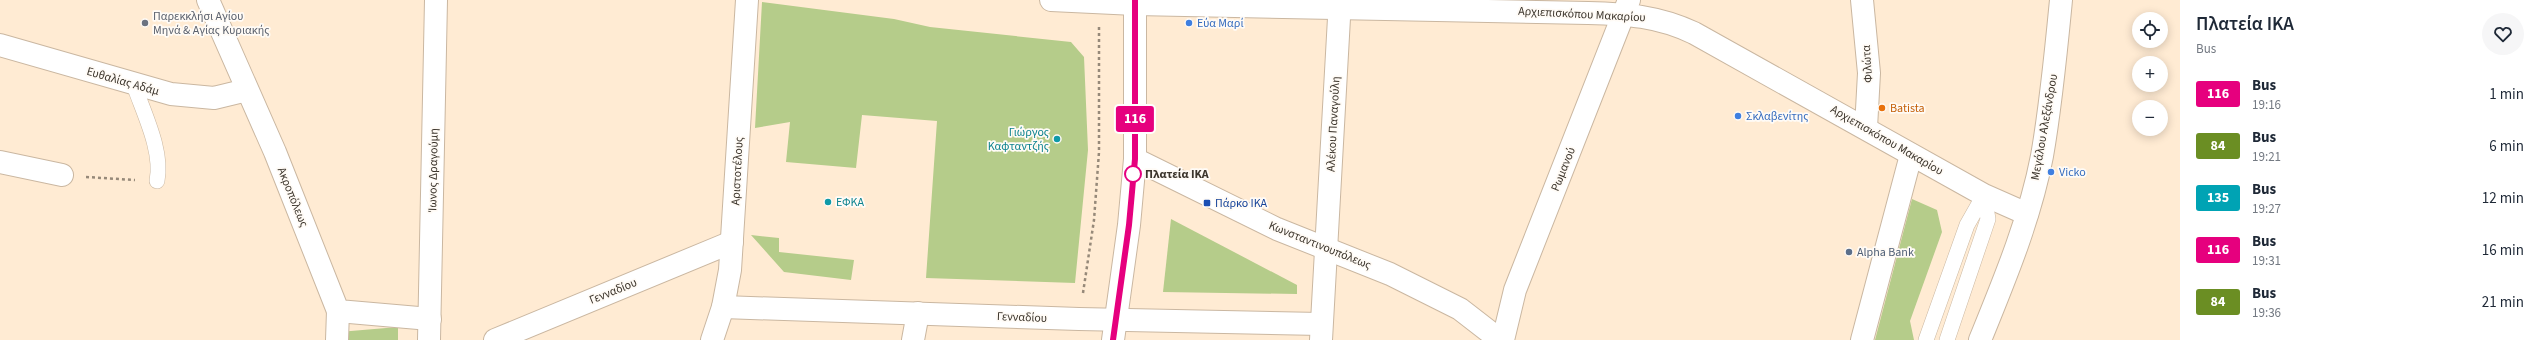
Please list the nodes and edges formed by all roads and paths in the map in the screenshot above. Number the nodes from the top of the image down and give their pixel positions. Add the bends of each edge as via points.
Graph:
1 (208, 0) edge
2 (436, 0) edge
3 (747, 0) edge
4 (1051, 0) edge
5 (1862, 0) edge
6 (2061, 0) edge
7 (1135, 2) edge
8 (1340, 4) edge
9 (1627, 7) edge
10 (1099, 24) dead end
11 (0, 45) edge
12 (134, 85) junction
13 (247, 90) junction
14 (1866, 128) junction
15 (1911, 155) junction
16 (1135, 159) junction
17 (0, 162) edge
18 (62, 175) joint
19 (157, 181) joint
20 (1984, 195) junction
21 (2027, 214) junction
22 (732, 242) junction
23 (1325, 248) junction
24 (723, 307) junction
25 (338, 311) junction
26 (918, 313) junction
27 (1079, 319) junction
28 (430, 329) edge
29 (1115, 330) edge
30 (1321, 332) edge
31 (337, 340) edge
32 (494, 340) edge
33 (712, 340) edge
34 (913, 340) edge
35 (1502, 340) edge
36 (1862, 340) edge
37 (1926, 340) edge
38 (1948, 340) edge
39 (1980, 340) edge

1 - 13 street, Ακροπόλεως
2 - 28 street, Ίωνος Δραγούμη
3 - 22 street, Αριστοτέλους
4 - 7 street
5 - 14 street, Φιλώτα via 1869,73
6 - 21 street, Μεγάλου Αλεξάνδρου via 2058,85
7 - 8 street, Αρχιεπισκόπου Μακαρίου
7 - 16 street
8 - 9 street, Αρχιεπισκόπου Μακαρίου
8 - 23 street, Αλέκου Παναγούλη
9 - 14 street, Αρχιεπισκόπου Μακαρίου via 1672,22
9 - 35 street, Ρωμανού via 1515,290
10 - 27 path via 1099,152 1094,220
11 - 12 street, Ευθαλίας Αδάμ
12 - 13 street, Ευθαλίας Αδάμ via 200,98 214,98
12 - 19 lane via 157,158
13 - 25 street, Ακροπόλεως via 275,152
14 - 15 street, Αρχιεπισκόπου Μακαρίου
15 - 20 street, Αρχιεπισκόπου Μακαρίου
15 - 36 street
16 - 23 street, Κωνσταντινουπόλεως via 1277,229
16 - 29 street
17 - 18 street
18 - 19 path
20 - 21 street, Αρχιεπισκόπου Μακαρίου
20 - 37 lane via 1968,225
20 - 38 lane via 1988,219
21 - 39 street, Μεγάλου Αλεξάνδρου
22 - 24 street, Αριστοτέλους
22 - 32 street, Γενναδίου
23 - 30 street, Αλέκου Παναγούλη
23 - 35 street, Κωνσταντινουπόλεως via 1390,274 1460,309
24 - 26 street, Γενναδίου
24 - 33 street, Αριστοτέλους
25 - 28 street
25 - 31 street
26 - 27 street, Γενναδίου
26 - 34 street
27 - 29 street, Γενναδίου
29 - 30 street, Γενναδίου

